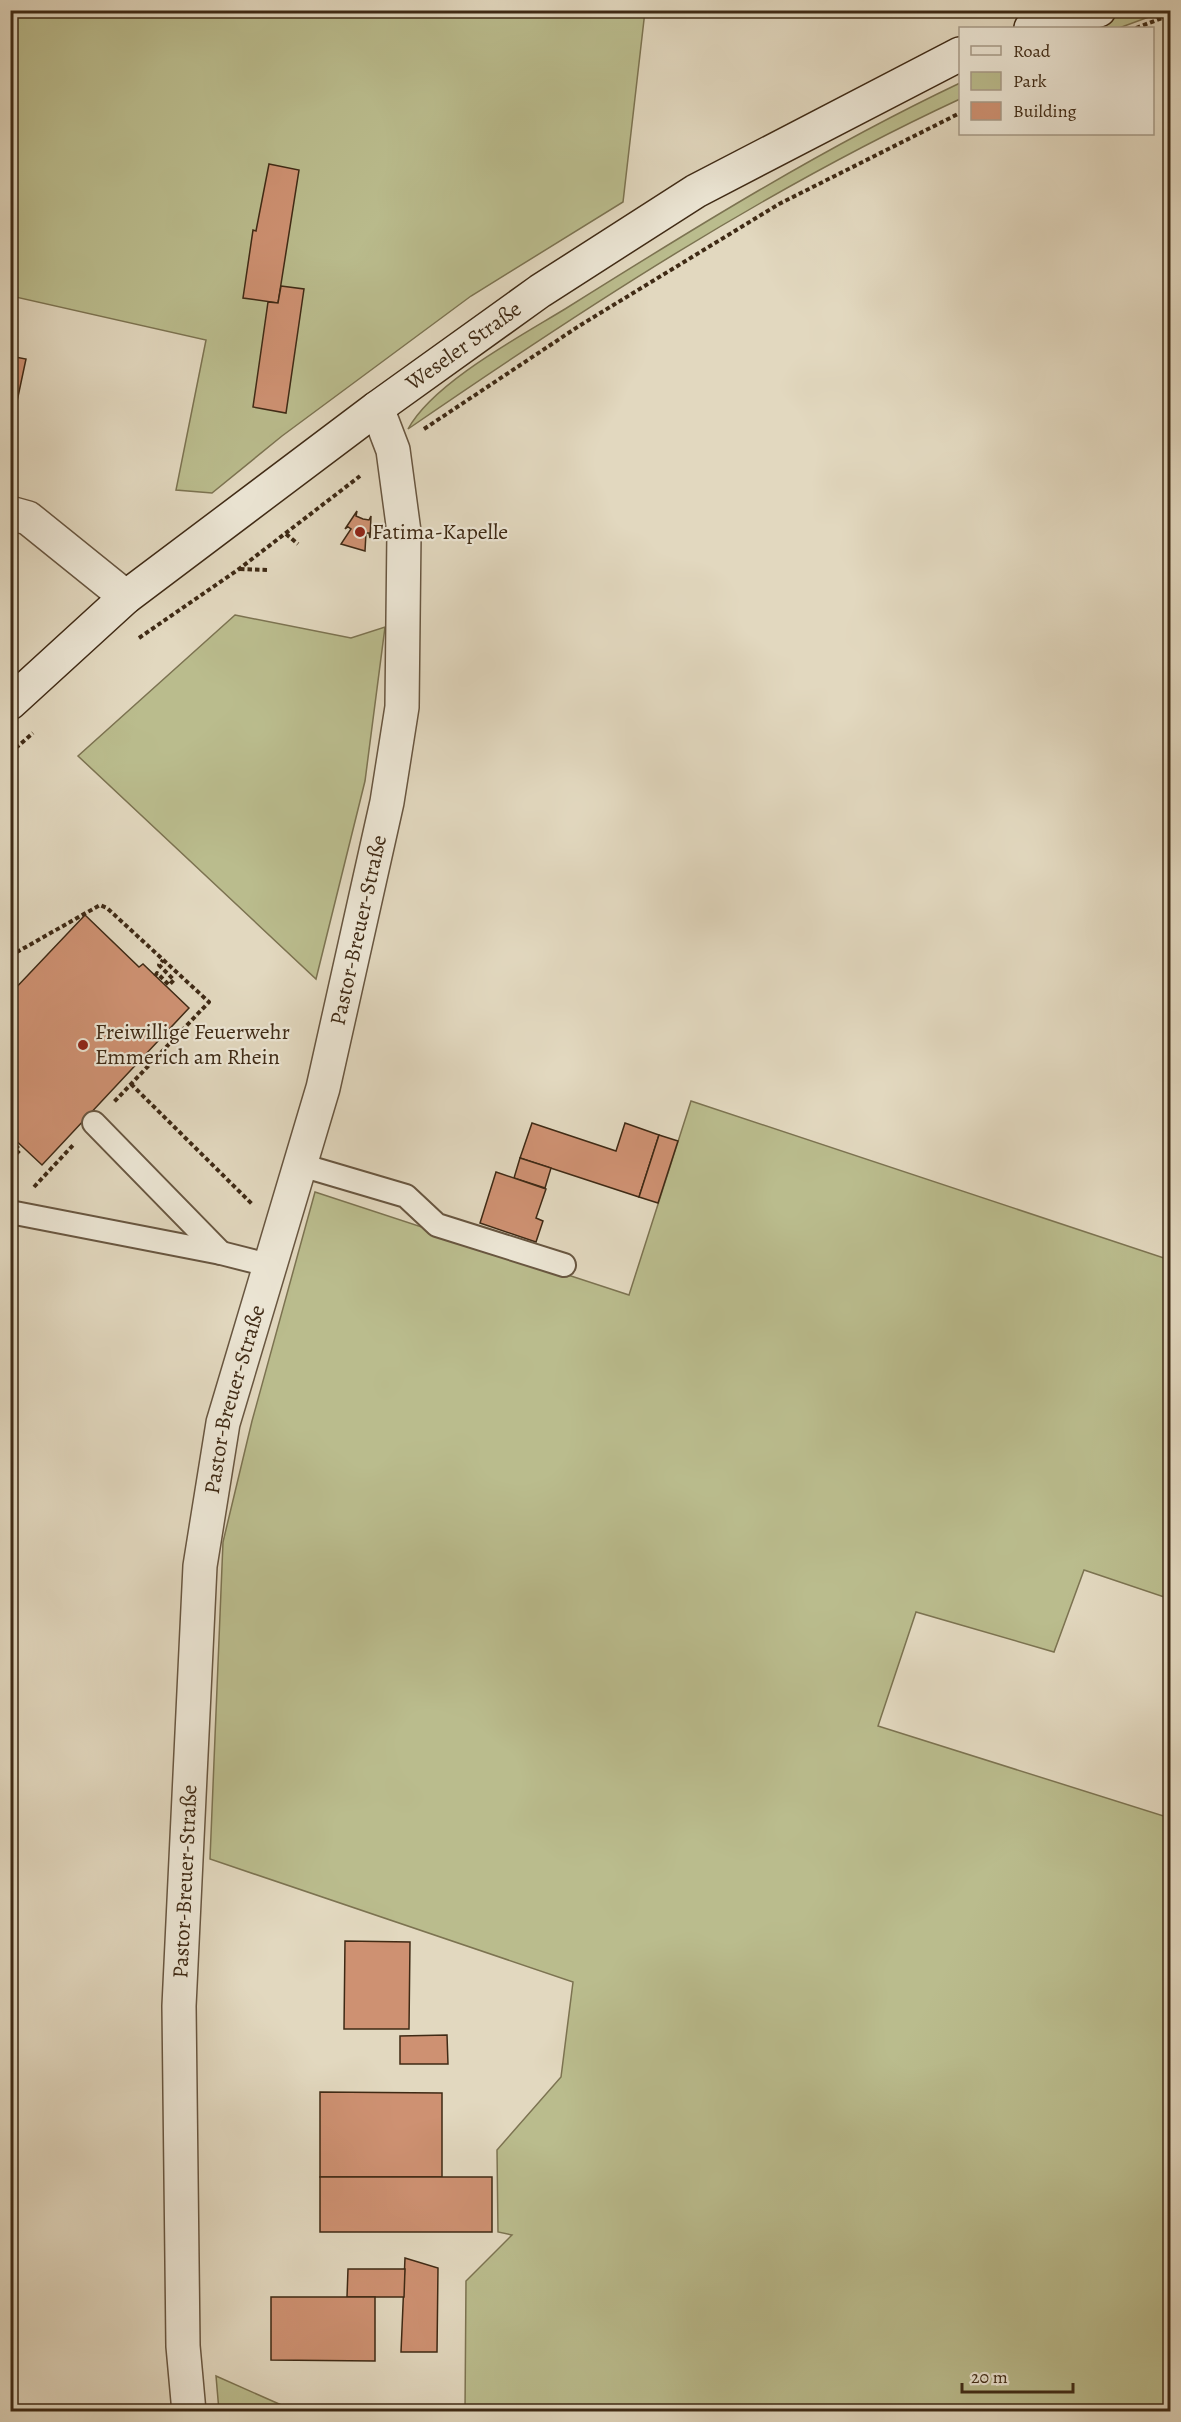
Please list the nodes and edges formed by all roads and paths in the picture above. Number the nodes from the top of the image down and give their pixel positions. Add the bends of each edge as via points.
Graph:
1 (1051, 10) edge
2 (1099, 10) edge
3 (1170, 15) edge
4 (1028, 27) edge
5 (1035, 27) edge
6 (1139, 27) edge
7 (959, 55) edge
8 (959, 114) edge
9 (377, 408) junction
10 (393, 450) junction
11 (10, 513) edge
12 (286, 534) junction
13 (298, 544) dead end
14 (239, 569) junction
15 (267, 570) dead end
16 (126, 597) junction
17 (131, 644) dead end
18 (10, 703) edge
19 (36, 730) dead end
20 (10, 753) edge
21 (10, 956) edge
22 (163, 960) junction
23 (155, 976) dead end
24 (131, 1084) junction
25 (94, 1123) junction
26 (10, 1140) edge
27 (10, 1149) edge
28 (301, 1165) junction
29 (27, 1194) dead end
30 (10, 1212) edge
31 (284, 1224) junction
32 (220, 1253) junction
33 (564, 1265) dead end
34 (272, 1266) junction
35 (189, 2412) edge

1 - 4 street
2 - 5 street
3 - 6 path
7 - 9 street, Weseler Straße via 696,191 540,291
8 - 10 path via 778,204 579,326
9 - 10 street, Pastor-Breuer-Straße
9 - 16 street, Weseler Straße
10 - 12 path
10 - 28 street, Pastor-Breuer-Straße via 404,532 402,707 387,802 323,1088
11 - 16 street via 28,518
12 - 13 path
12 - 14 path
14 - 15 path
14 - 17 path
16 - 18 street, Weseler Straße
19 - 20 path
21 - 22 path via 100,905
22 - 23 path via 159,965 174,980 169,985 158,974
22 - 24 path via 209,1002
24 - 25 path
24 - 31 path via 267,1218
25 - 29 path
25 - 32 lane
26 - 27 path via 20,1149 16,1154
28 - 31 street, Pastor-Breuer-Straße
28 - 33 lane via 406,1196 437,1226
30 - 32 lane
31 - 34 street, Pastor-Breuer-Straße
32 - 34 lane
34 - 35 street, Pastor-Breuer-Straße via 224,1423 200,1566 179,2006 183,2346

